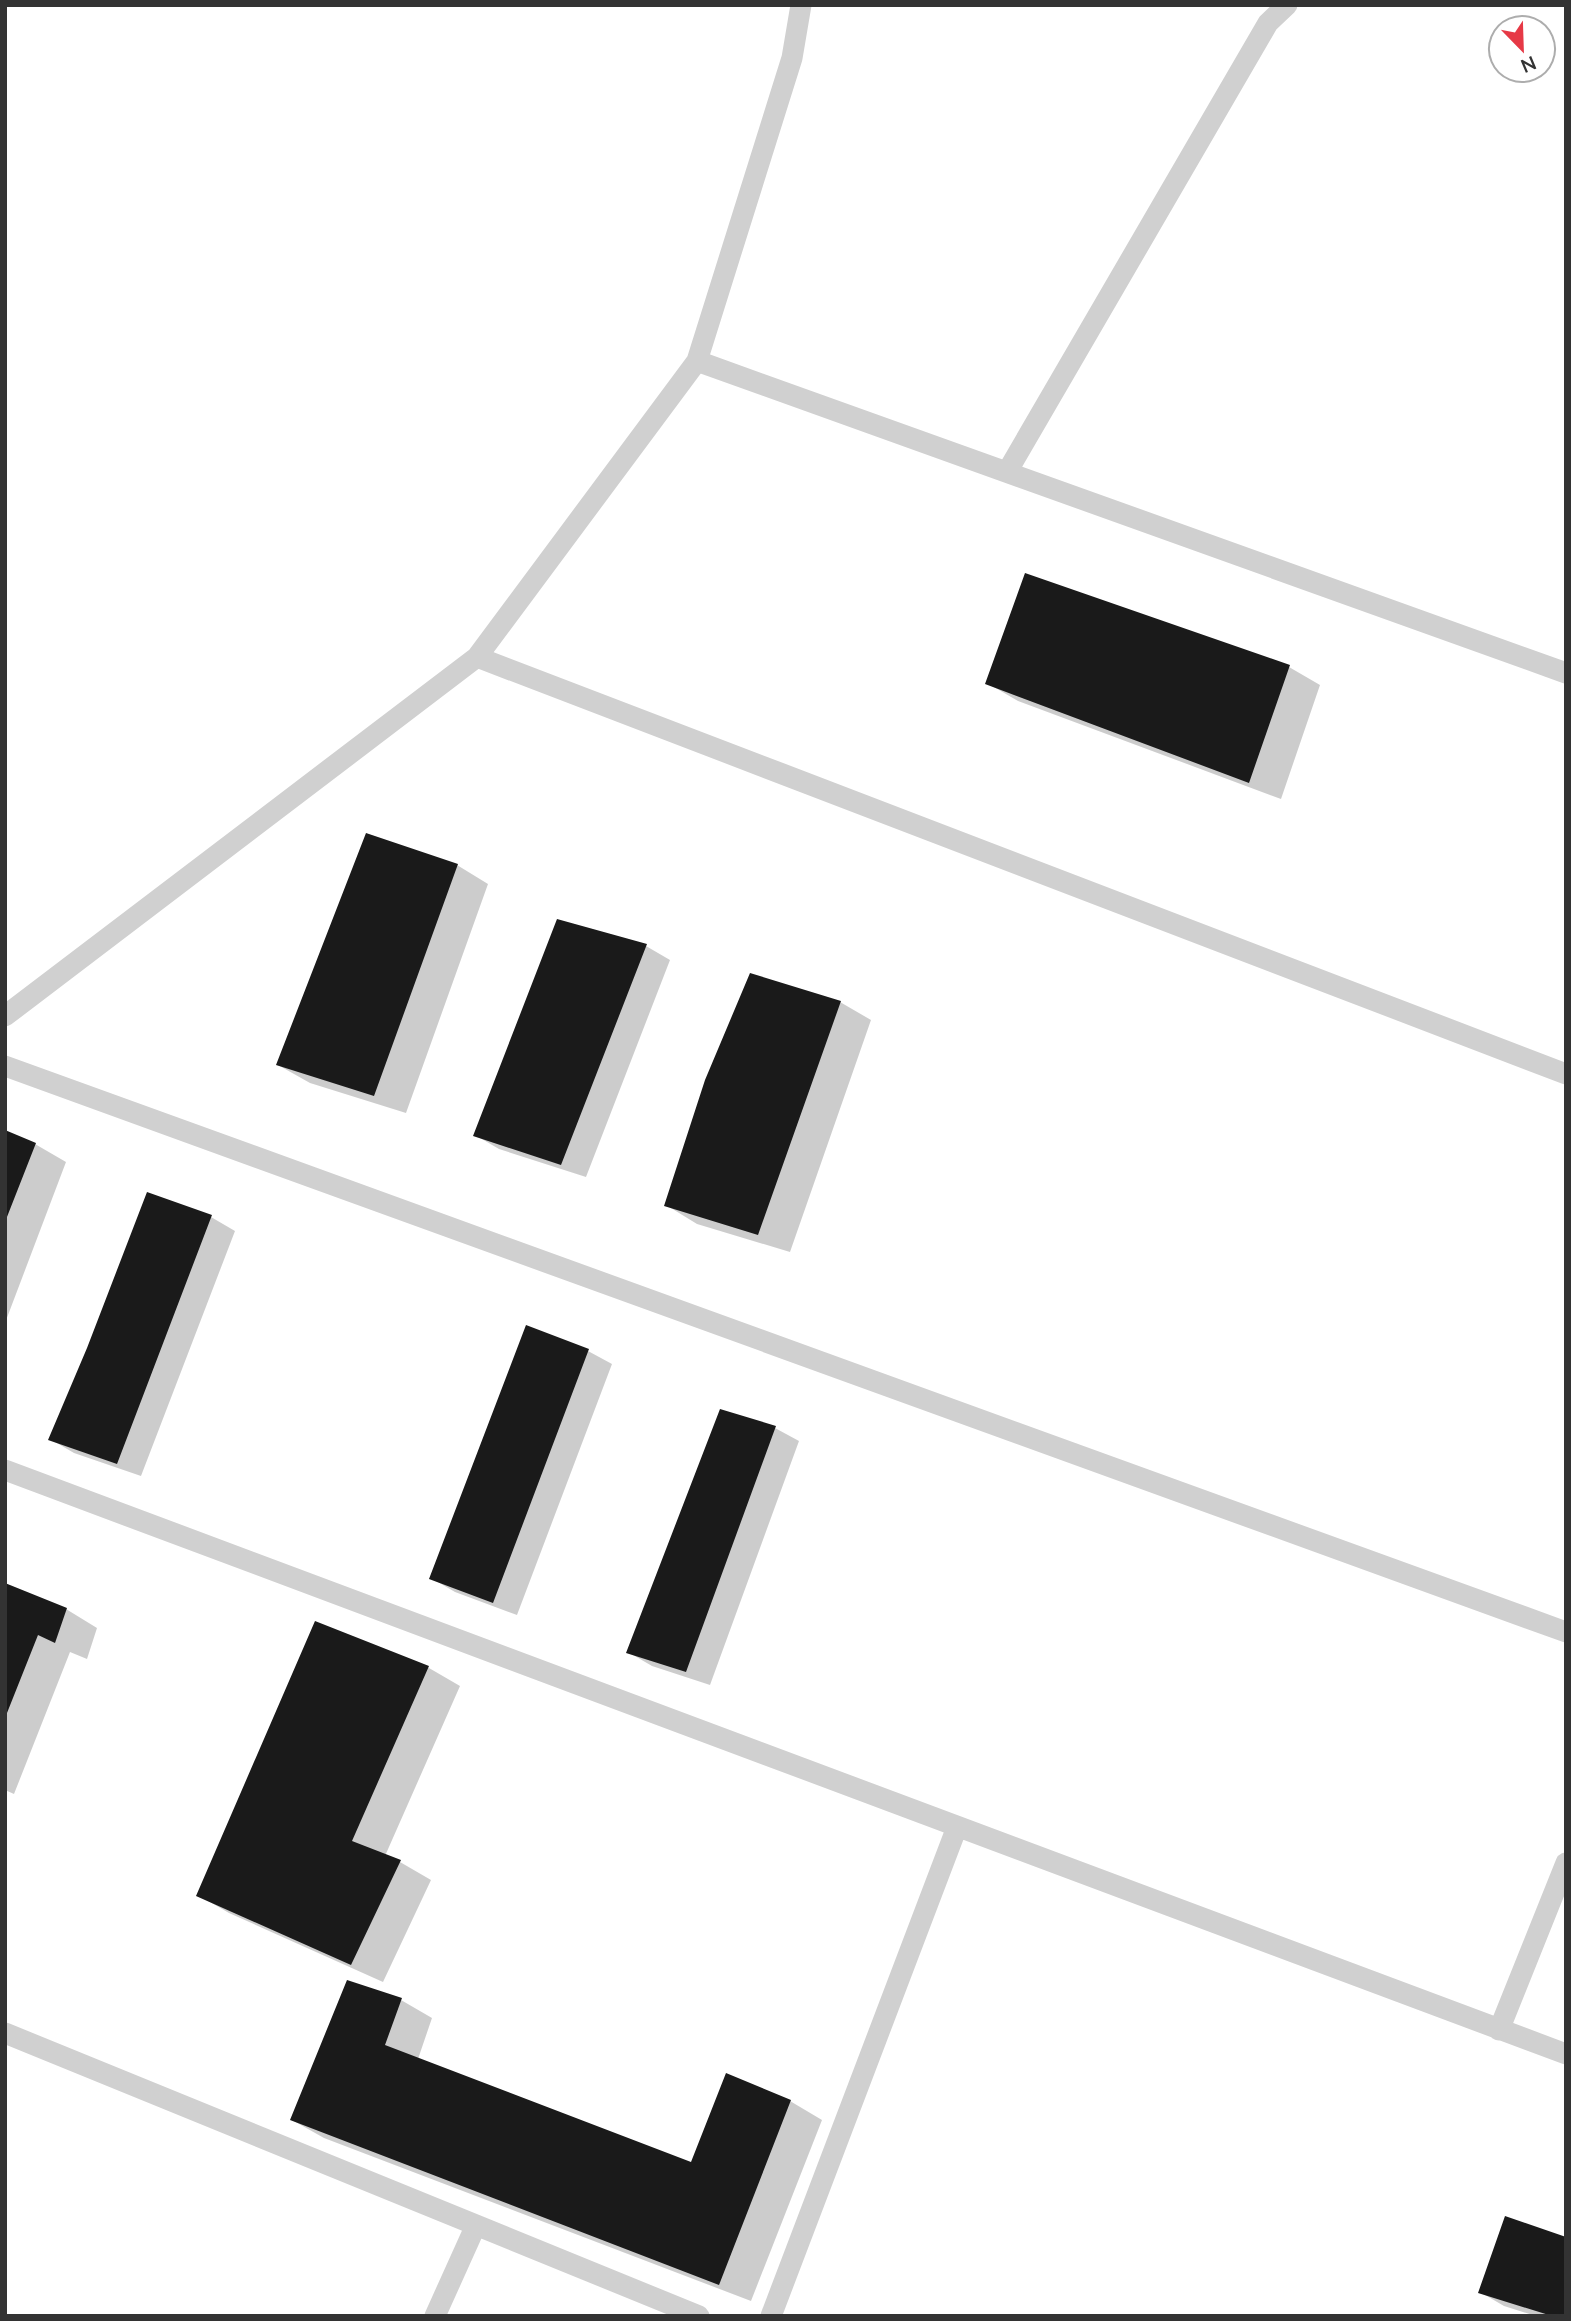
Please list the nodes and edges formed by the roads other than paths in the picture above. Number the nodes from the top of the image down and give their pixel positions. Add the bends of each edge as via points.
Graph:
1 (801, 5) edge
2 (1287, 5) edge
3 (697, 361) junction
4 (1007, 472) junction
5 (477, 657) junction
6 (1566, 673) edge
7 (5, 1016) edge
8 (5, 1066) edge
9 (1566, 1074) edge
10 (5, 1470) edge
11 (1566, 1632) edge
12 (957, 1827) junction
13 (1566, 1863) edge
14 (1499, 2030) junction
15 (5, 2034) edge
16 (1566, 2054) edge
17 (476, 2225) junction
18 (435, 2316) edge
19 (698, 2316) edge
20 (771, 2316) edge

1 - 3 lane via 792,58
2 - 4 lane via 1268,23
3 - 4 lane
3 - 5 lane
4 - 6 lane
5 - 7 lane
5 - 9 lane
8 - 11 lane
10 - 12 lane
12 - 14 lane
12 - 20 lane
13 - 14 lane
14 - 16 lane
15 - 17 lane
17 - 18 lane
17 - 19 lane

